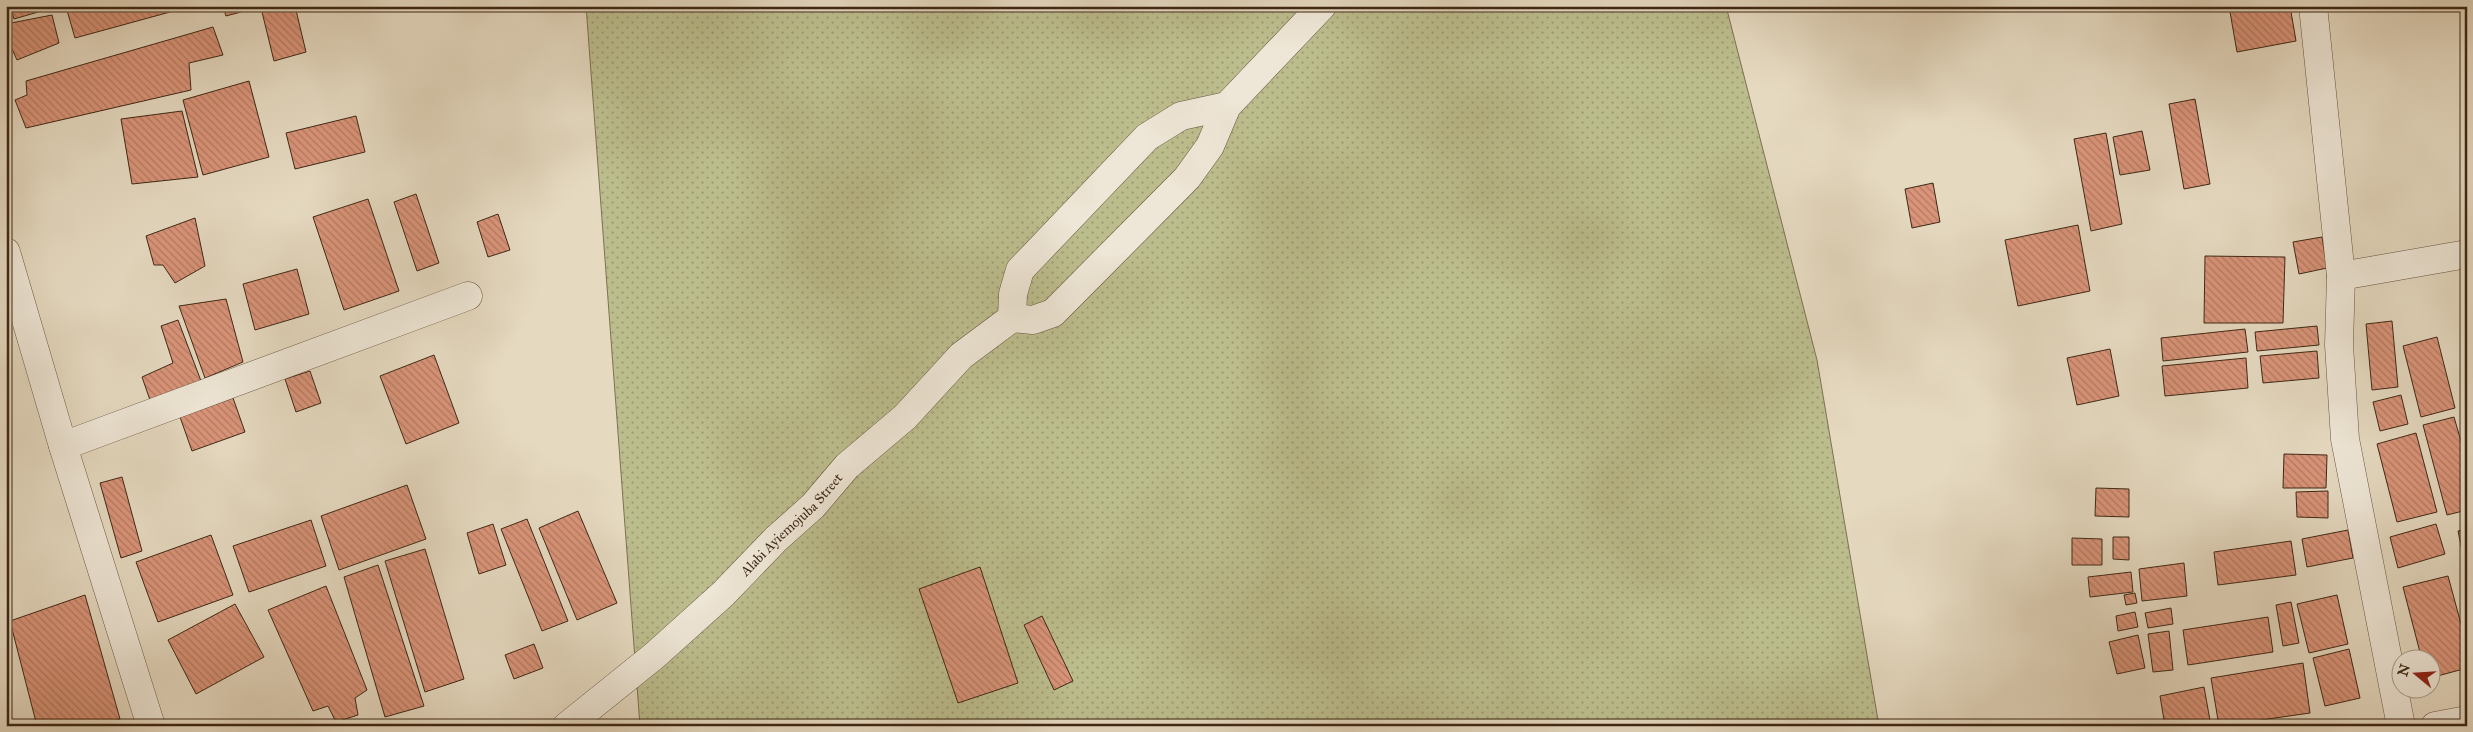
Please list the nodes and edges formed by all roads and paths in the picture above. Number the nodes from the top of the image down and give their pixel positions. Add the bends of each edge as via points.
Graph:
1 (1322, 6) edge
2 (2313, 6) edge
3 (1227, 106) junction
4 (6, 252) edge
5 (2467, 254) edge
6 (2341, 276) junction
7 (468, 296) dead end
8 (1012, 318) junction
9 (63, 446) junction
10 (2467, 720) edge
11 (151, 726) edge
12 (567, 726) edge
13 (2401, 726) edge
14 (2435, 726) edge

1 - 3 street
2 - 6 street
3 - 8 street via 1210,146 1186,178 1053,313 1033,320
3 - 8 street via 1181,116 1147,136 1020,270 1013,294
4 - 9 street
5 - 6 street
6 - 13 street via 2339,345 2345,439
7 - 9 street
8 - 12 street, Alabi Ayiemojuba Street via 962,356 904,417 847,466 813,506 723,594 654,656
9 - 11 street
10 - 14 street

